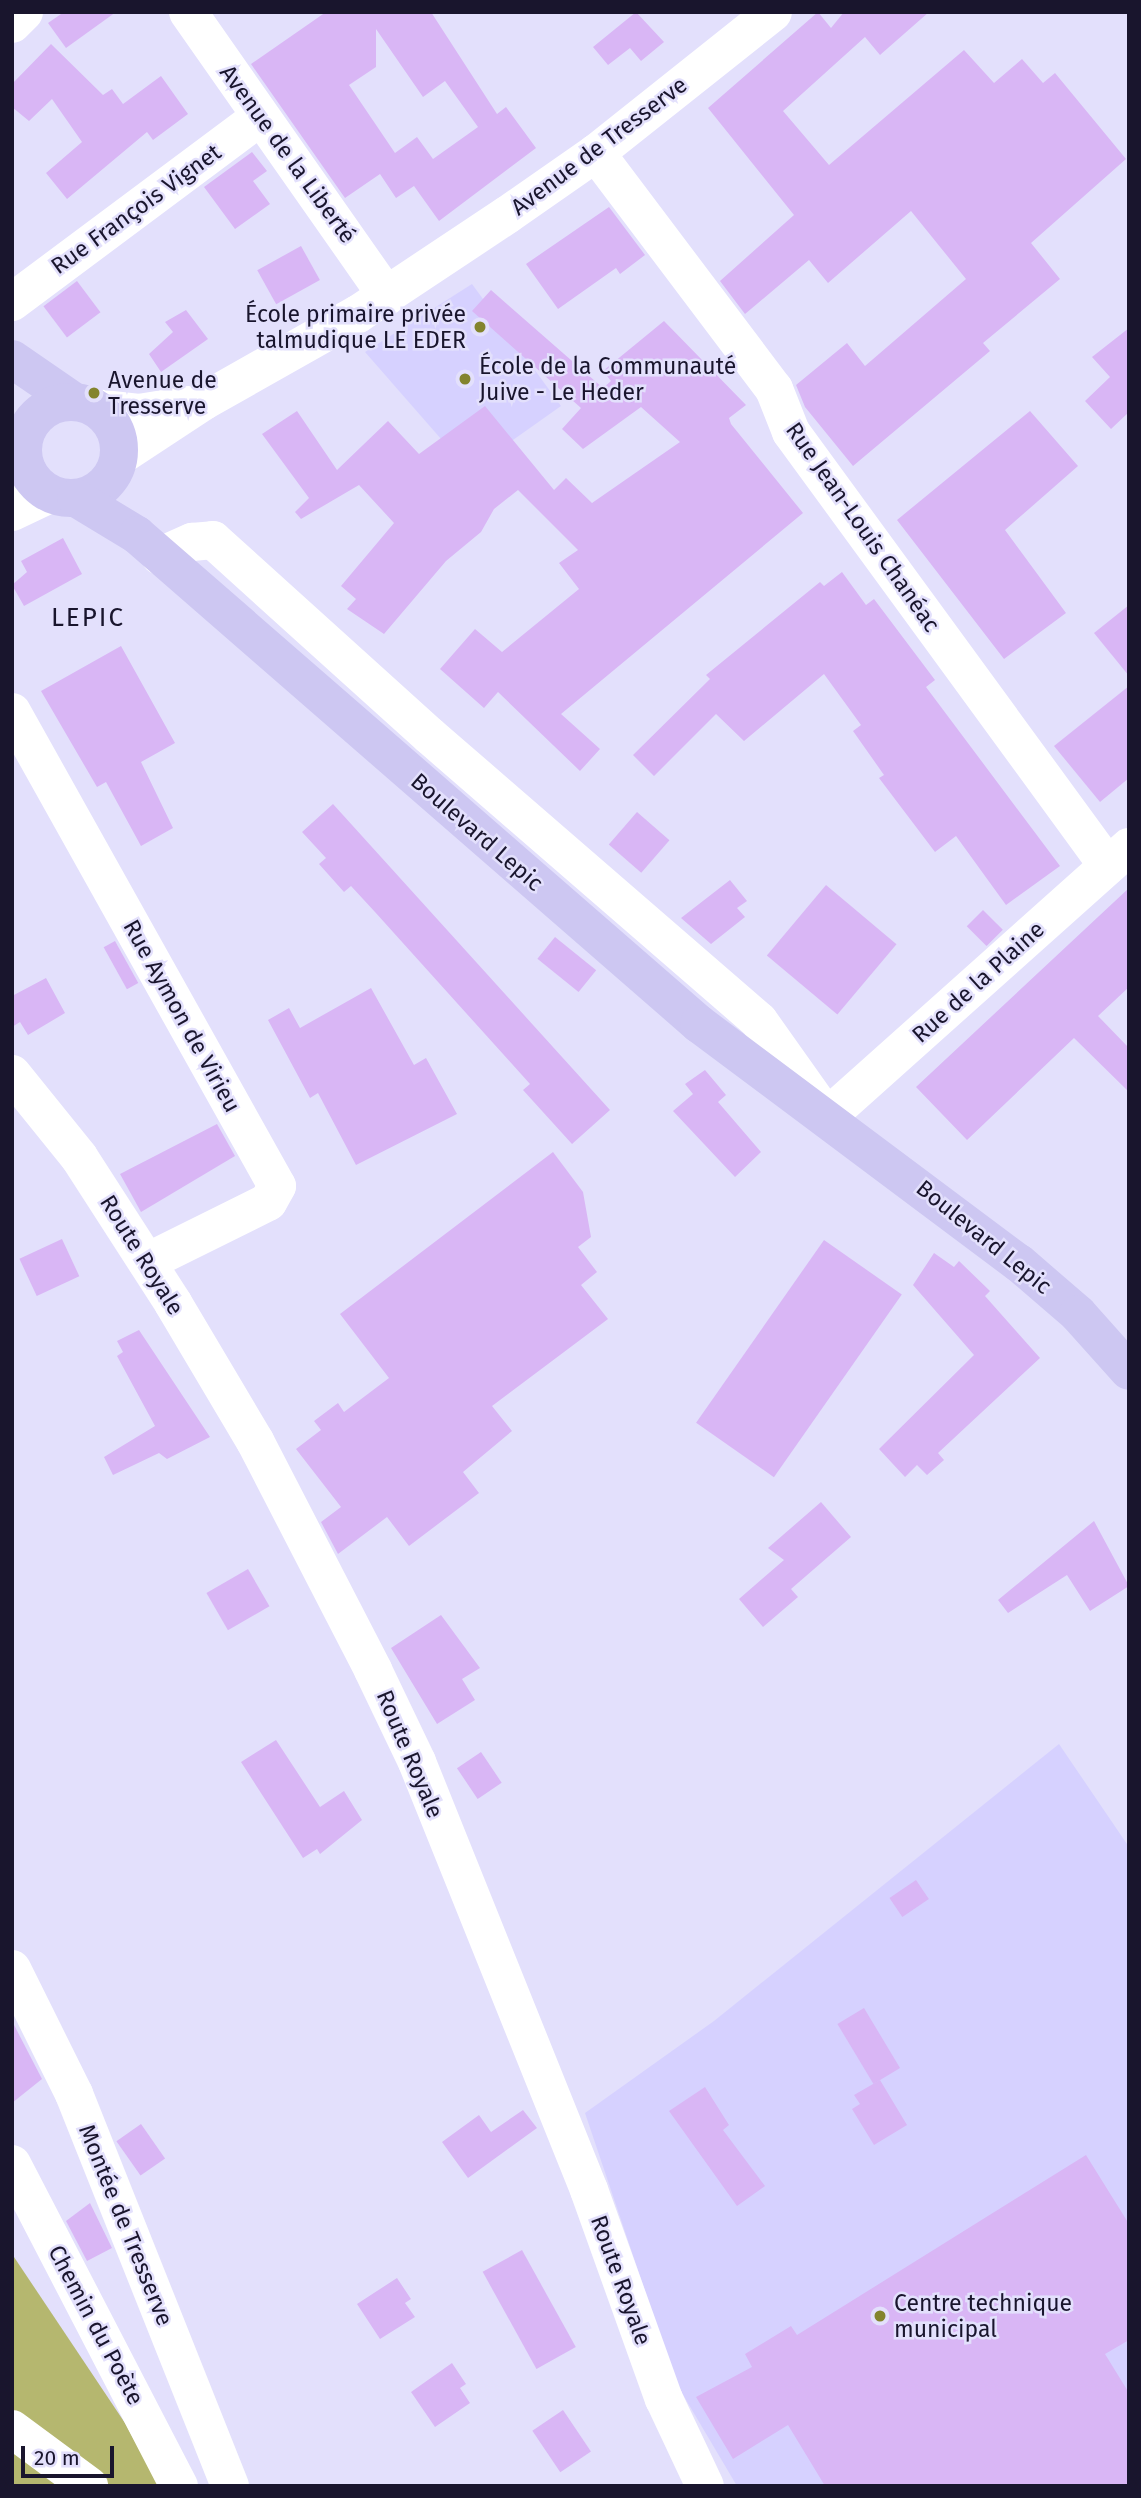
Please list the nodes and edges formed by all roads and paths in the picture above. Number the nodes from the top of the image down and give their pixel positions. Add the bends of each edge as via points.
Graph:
1 (24, 12) edge
2 (188, 12) edge
3 (773, 12) edge
4 (12, 24) edge
5 (260, 117) junction
6 (596, 153) junction
7 (387, 296) junction
8 (12, 302) edge
9 (12, 359) edge
10 (204, 401) junction
11 (84, 405) junction
12 (18, 459) edge
13 (116, 466) junction
14 (63, 496) junction
15 (12, 512) edge
16 (149, 545) junction
17 (12, 712) edge
18 (1118, 856) edge
19 (12, 1074) edge
20 (827, 1116) junction
21 (148, 1262) junction
22 (1129, 1371) edge
23 (12, 1969) edge
24 (12, 2164) edge
25 (179, 2359) junction
26 (12, 2429) edge
27 (89, 2486) edge
28 (179, 2486) edge
29 (212, 2486) edge
30 (230, 2486) edge
31 (705, 2486) edge

1 - 4 street
2 - 5 street, Avenue de la Liberté
3 - 6 street, Avenue de Tresserve
5 - 7 street, Avenue de la Liberté
5 - 8 street, Rue François Vignet
6 - 7 street, Avenue de Tresserve
6 - 18 street, Rue Jean-Louis Chanéac via 774,388 791,432
7 - 10 street, Avenue de Tresserve
9 - 11 main road
10 - 11 street, Avenue de Tresserve via 139,413
10 - 13 street, Avenue de Tresserve
11 - 12 main road via 43,410 31,421
11 - 13 main road via 115,429
12 - 14 main road
13 - 14 main road via 92,494
13 - 16 main road, Boulevard Lepic
14 - 15 street
14 - 16 main road, Boulevard Lepic
16 - 20 main road, Boulevard Lepic via 699,1024
16 - 20 street, Boulevard Lepic via 213,540 430,736 759,1021
17 - 21 street, Rue Aymon de Virieu via 277,1186 268,1202
18 - 20 street, Rue de la Plaine
19 - 21 street, Route Royale via 79,1157
20 - 22 main road, Boulevard Lepic via 1019,1263 1078,1314
21 - 31 street, Route Royale via 270,1470 412,1752 589,2190 664,2399
23 - 25 street, Montée de Tresserve via 74,2095
24 - 28 street, Chemin du Poète
25 - 29 street via 161,2367
25 - 30 street, Montée de Tresserve
26 - 27 street

